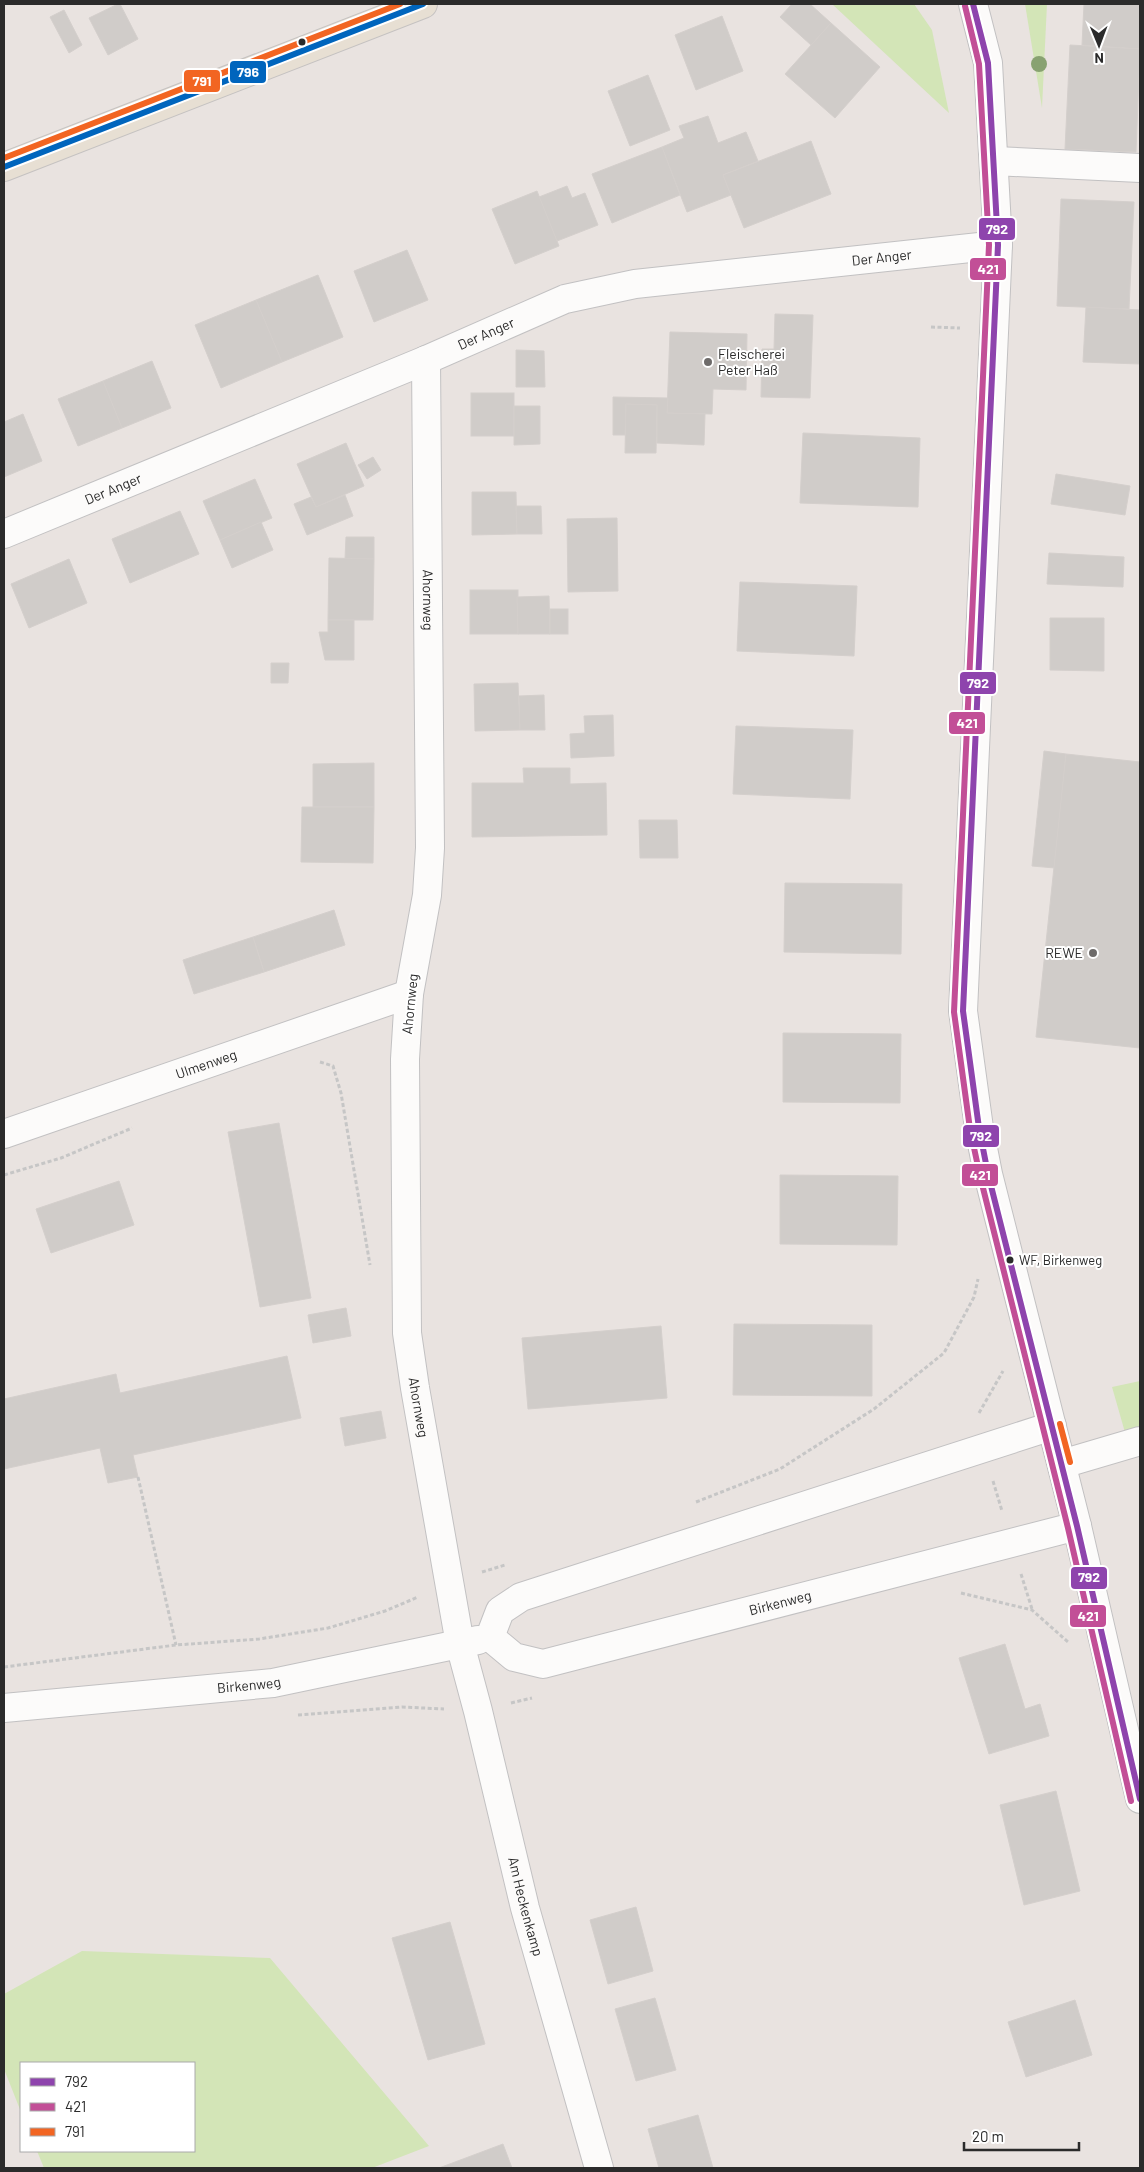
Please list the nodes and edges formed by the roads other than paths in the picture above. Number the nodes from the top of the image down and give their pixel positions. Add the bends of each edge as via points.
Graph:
1 (423, 4) edge
2 (973, 4) edge
3 (995, 161) junction
4 (4, 167) edge
5 (1140, 168) edge
6 (998, 245) junction
7 (426, 360) junction
8 (4, 534) edge
9 (409, 994) junction
10 (4, 1134) edge
11 (1052, 1426) junction
12 (1140, 1441) edge
13 (1062, 1464) junction
14 (1077, 1526) junction
15 (490, 1637) junction
16 (460, 1644) junction
17 (4, 1708) edge
18 (1140, 1799) edge
19 (599, 2168) edge

1 - 4 main road
2 - 3 street via 988,63
3 - 5 street
3 - 6 street
6 - 7 street, Der Anger via 635,284 565,299
6 - 11 street via 963,1011 988,1174
7 - 8 street, Der Anger
7 - 9 street, Ahornweg via 430,848 427,895
9 - 10 street, Ulmenweg
9 - 16 street, Ahornweg via 405,1059 407,1333
11 - 13 street
11 - 15 street via 521,1597 500,1611
12 - 13 street
13 - 14 street
14 - 15 street, Birkenweg via 543,1664 514,1657
14 - 18 street
15 - 16 street, Birkenweg
16 - 17 street, Birkenweg via 273,1683
16 - 19 street, Am Heckenkamp via 525,1908

